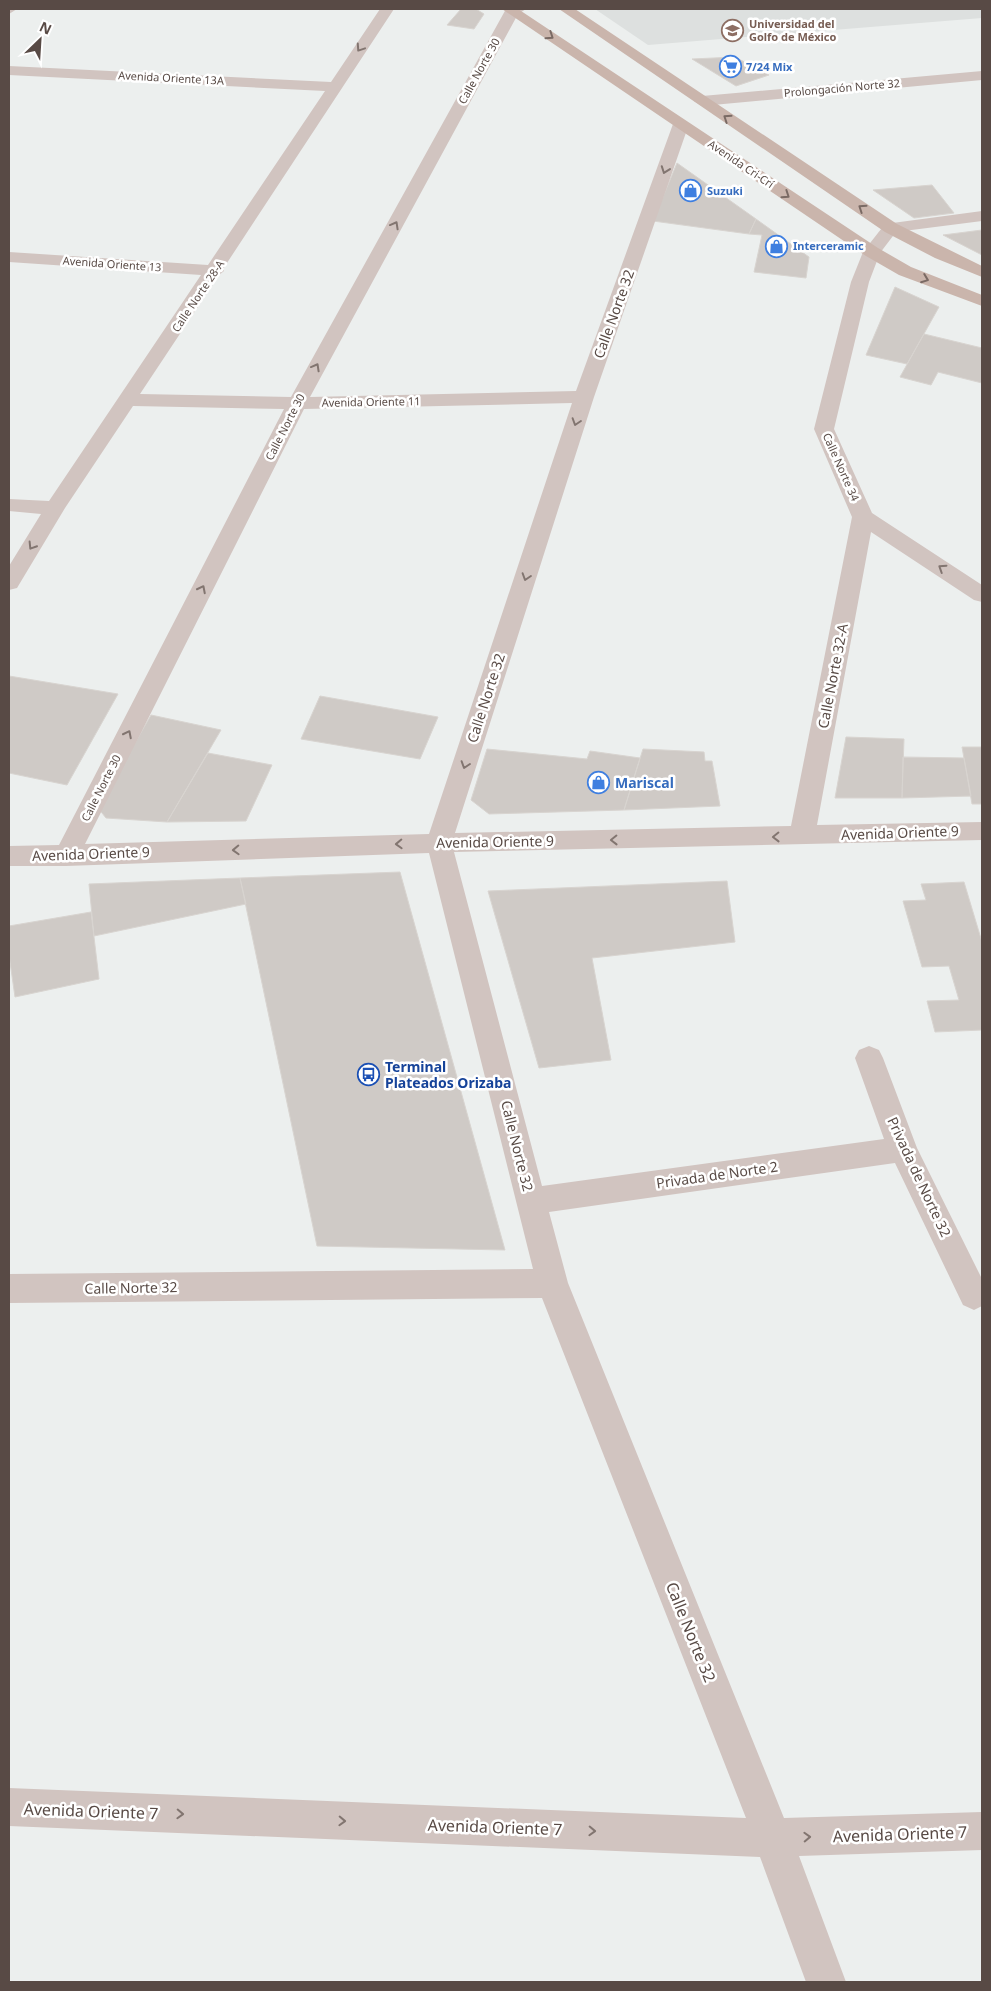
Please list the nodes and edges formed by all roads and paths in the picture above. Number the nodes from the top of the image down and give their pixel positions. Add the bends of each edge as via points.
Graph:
1 (387, 9) edge
2 (513, 9) edge
3 (566, 9) edge
4 (9, 70) edge
5 (982, 74) edge
6 (334, 87) junction
7 (702, 101) junction
8 (681, 124) junction
9 (982, 216) edge
10 (891, 228) junction
11 (872, 252) junction
12 (9, 257) edge
13 (215, 271) junction
14 (982, 272) edge
15 (982, 302) edge
16 (584, 397) junction
17 (128, 400) junction
18 (297, 403) junction
19 (9, 505) edge
20 (55, 508) junction
21 (863, 517) junction
22 (9, 583) edge
23 (982, 595) edge
24 (982, 831) edge
25 (802, 836) junction
26 (439, 843) junction
27 (9, 856) edge
28 (66, 856) junction
29 (869, 1058) dead end
30 (902, 1149) junction
31 (532, 1201) junction
32 (552, 1283) junction
33 (9, 1289) edge
34 (974, 1295) dead end
35 (9, 1807) edge
36 (982, 1831) edge
37 (773, 1838) junction
38 (826, 1982) edge

1 -> 6 street, Calle Norte 28-A
2 -> 8 main road, Avenida Cri-Crí
18 -> 2 street, Calle Norte 30
3 - 7 main road
4 - 6 street, Avenida Oriente 13A
5 - 7 street, Prolongación Norte 32
6 - 13 street, Calle Norte 28-A
10 -> 7 main road
8 -> 11 main road, Avenida Cri-Crí
8 -> 16 street, Calle Norte 32
9 - 10 street
10 - 11 street, Calle Norte 34
10 - 14 main road
11 -> 15 main road, Avenida Cri-Crí via 905,271
11 - 21 street, Calle Norte 34 via 860,282 824,429
12 - 13 street, Avenida Oriente 13
13 - 17 street, Calle Norte 28-A
16 - 18 street, Avenida Oriente 11
16 -> 26 street, Calle Norte 32
17 - 18 street, Avenida Oriente 11
17 - 20 street, Calle Norte 28-A
28 -> 18 street, Calle Norte 30
19 - 20 street
20 -> 22 street, Calle Norte 28-A
23 -> 21 street, Calle Norte 34
21 - 25 street, Calle Norte 32-A
24 - 25 street, Avenida Oriente 9
25 -> 26 street, Avenida Oriente 9
26 -> 28 street, Avenida Oriente 9
26 - 31 street, Calle Norte 32
27 - 28 street, Avenida Oriente 9
29 - 30 street, Privada de Norte 32
30 - 31 street, Privada de Norte 2
30 - 34 street, Privada de Norte 32
31 - 32 street, Calle Norte 32
32 - 33 street, Calle Norte 32
32 - 37 street, Calle Norte 32
35 -> 37 street, Avenida Oriente 7
37 -> 36 street, Avenida Oriente 7
37 - 38 street, Calle Norte 32

